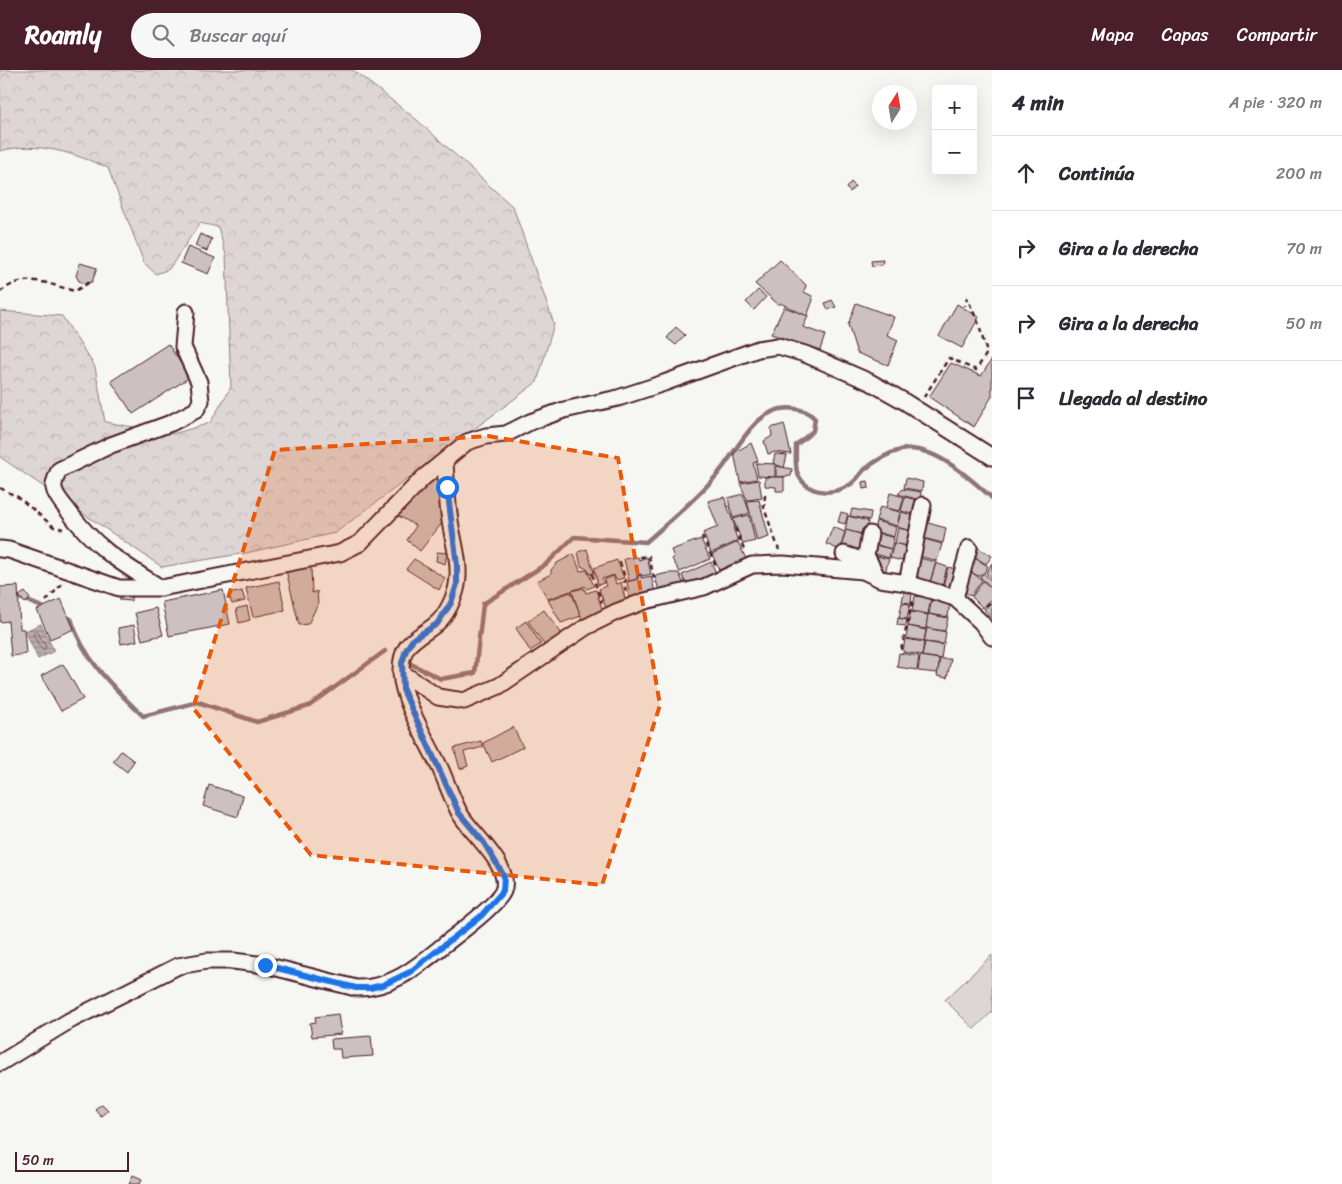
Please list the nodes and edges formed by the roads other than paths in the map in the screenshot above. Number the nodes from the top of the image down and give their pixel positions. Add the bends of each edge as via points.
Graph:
1 (186, 312) dead end
2 (992, 456) edge
3 (445, 461) junction
4 (923, 505) dead end
5 (870, 534) dead end
6 (969, 548) dead end
7 (0, 549) edge
8 (844, 554) dead end
9 (870, 563) junction
10 (877, 577) junction
11 (912, 585) junction
12 (162, 588) junction
13 (955, 598) junction
14 (992, 638) edge
15 (401, 672) junction
16 (0, 1063) edge

1 - 12 street via 183,347 199,382 201,401 196,410 59,470 54,489 84,533 114,558
2 - 3 street via 870,382 778,346 758,349 618,398 564,410 506,434 467,442
3 - 12 street via 423,478 360,543 340,552
3 - 15 street via 457,584 451,603 437,624 413,639 406,650
4 - 11 street
5 - 9 street via 866,555
6 - 13 street
7 - 12 street via 119,588
8 - 9 street
9 - 10 street
10 - 11 street
10 - 15 street via 863,571 783,564 751,566 704,587 607,616 499,686 464,701 438,697
11 - 13 street
13 - 14 street via 981,622
15 - 16 street via 403,690 459,813 484,843 504,876 503,891 481,916 410,972 370,988 356,988 232,960 178,966 69,1021

